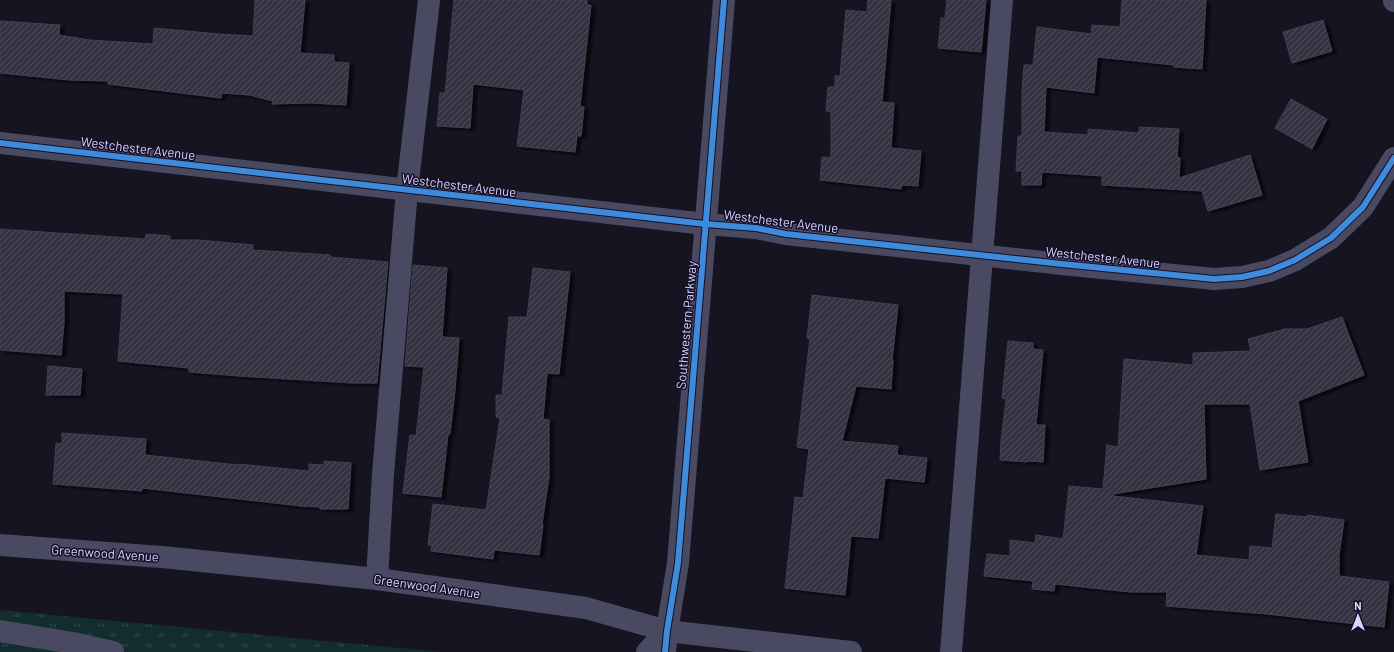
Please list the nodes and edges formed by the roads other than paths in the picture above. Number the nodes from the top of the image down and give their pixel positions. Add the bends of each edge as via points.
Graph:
1 (429, 0) edge
2 (724, 0) edge
3 (1002, 0) edge
4 (0, 143) edge
5 (1394, 158) edge
6 (407, 190) junction
7 (705, 224) junction
8 (983, 255) junction
9 (0, 545) edge
10 (377, 579) junction
11 (0, 631) edge
12 (666, 642) edge
13 (113, 652) edge
14 (647, 652) edge
15 (851, 652) edge
16 (951, 652) edge

1 - 6 street
2 - 7 street, Southwestern Parkway
3 - 8 street
4 - 6 street, Westchester Avenue
5 - 8 street, Westchester Avenue via 1363,207 1331,238 1296,260 1269,271 1242,277 1214,279
6 - 7 street, Westchester Avenue
6 - 10 street via 383,474
7 - 8 street, Westchester Avenue
7 - 12 street, Southwestern Parkway via 678,563
8 - 16 street
9 - 10 street, Greenwood Avenue via 162,557
10 - 12 street, Greenwood Avenue via 586,608
11 - 13 street
12 - 14 street
12 - 15 street, Greenwood Avenue

